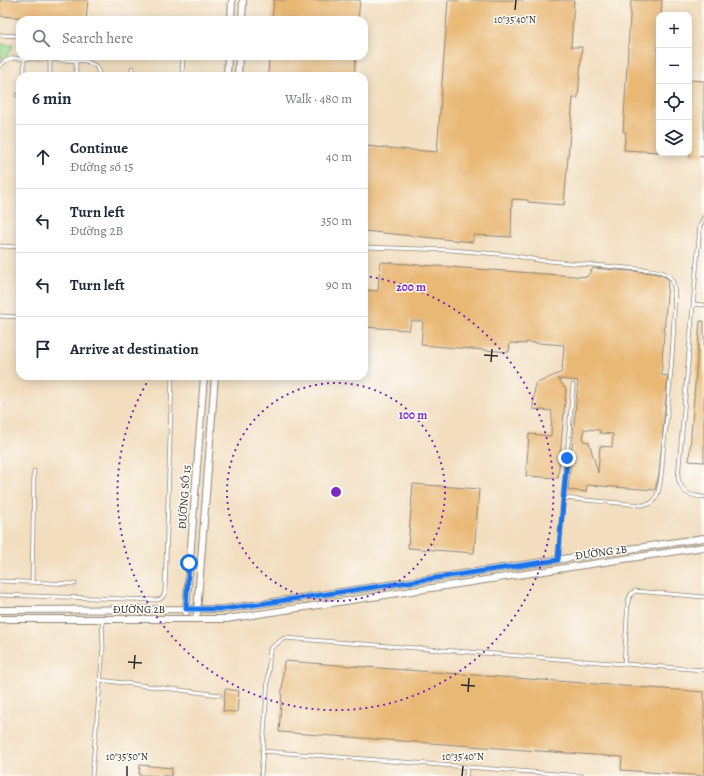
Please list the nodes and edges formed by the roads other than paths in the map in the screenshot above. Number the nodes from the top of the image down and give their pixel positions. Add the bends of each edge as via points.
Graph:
1 (232, 0) edge
2 (243, 0) edge
3 (231, 16) edge
4 (242, 16) edge
5 (0, 35) edge
6 (16, 36) edge
7 (16, 59) edge
8 (24, 60) edge
9 (50, 60) joint
10 (183, 60) edge
11 (228, 60) edge
12 (239, 60) edge
13 (76, 61) junction
14 (0, 66) edge
15 (132, 68) dead end
16 (24, 72) edge
17 (50, 72) edge
18 (76, 72) edge
19 (99, 72) edge
20 (132, 72) edge
21 (182, 72) edge
22 (227, 72) edge
23 (238, 72) edge
24 (704, 217) edge
25 (0, 246) edge
26 (16, 247) edge
27 (368, 247) edge
28 (694, 304) junction
29 (704, 305) edge
30 (0, 316) edge
31 (16, 317) edge
32 (172, 380) edge
33 (204, 380) edge
34 (215, 380) edge
35 (572, 384) dead end
36 (34, 471) dead end
37 (704, 497) edge
38 (564, 498) junction
39 (704, 538) edge
40 (704, 547) edge
41 (558, 560) junction
42 (0, 581) edge
43 (32, 582) junction
44 (75, 584) dead end
45 (0, 595) edge
46 (704, 597) edge
47 (186, 609) junction
48 (198, 609) junction
49 (0, 610) edge
50 (0, 619) edge
51 (102, 619) junction
52 (185, 619) junction
53 (197, 619) junction
54 (624, 664) junction
55 (704, 670) edge
56 (100, 680) junction
57 (220, 695) dead end
58 (262, 751) junction
59 (467, 767) junction
60 (92, 776) edge
61 (260, 776) edge
62 (466, 776) edge
63 (582, 776) edge

1 - 3 street
2 - 4 street
5 - 6 lane
7 - 14 lane via 9,59
8 - 16 lane
9 - 13 lane
9 - 17 lane
10 - 21 lane
11 - 22 street
12 - 23 street
13 - 18 lane
13 - 19 lane via 93,64
15 - 20 lane
24 - 28 lane via 700,226
25 - 26 lane
27 - 38 lane via 510,255 650,270 670,276 674,294 673,332 666,424 657,495 649,505
28 - 29 lane
28 - 37 lane via 678,478 680,486 689,495
30 - 31 lane
32 - 45 lane via 164,596 157,600
33 - 47 street, ĐƯỜNG SỐ 15
34 - 48 street, ĐƯỜNG SỐ 15
35 - 38 lane
36 - 43 lane
38 - 41 lane
39 - 41 street, ĐƯỜNG 2B
40 - 53 street, ĐƯỜNG 2B via 226,619
41 - 48 street, ĐƯỜNG 2B via 225,609
42 - 43 lane
43 - 44 lane
46 - 54 lane via 635,591 631,594 628,601
47 - 48 street, ĐƯỜNG 2B
47 - 49 street, ĐƯỜNG 2B
47 - 52 street, ĐƯỜNG SỐ 15
48 - 53 street, ĐƯỜNG SỐ 15
50 - 51 street, ĐƯỜNG 2B
51 - 52 street, ĐƯỜNG 2B
51 - 56 lane
52 - 53 street, ĐƯỜNG 2B
54 - 55 lane
54 - 58 lane via 284,638 270,649
56 - 57 lane
56 - 60 lane
58 - 59 lane
58 - 61 lane
59 - 62 lane
59 - 63 lane

